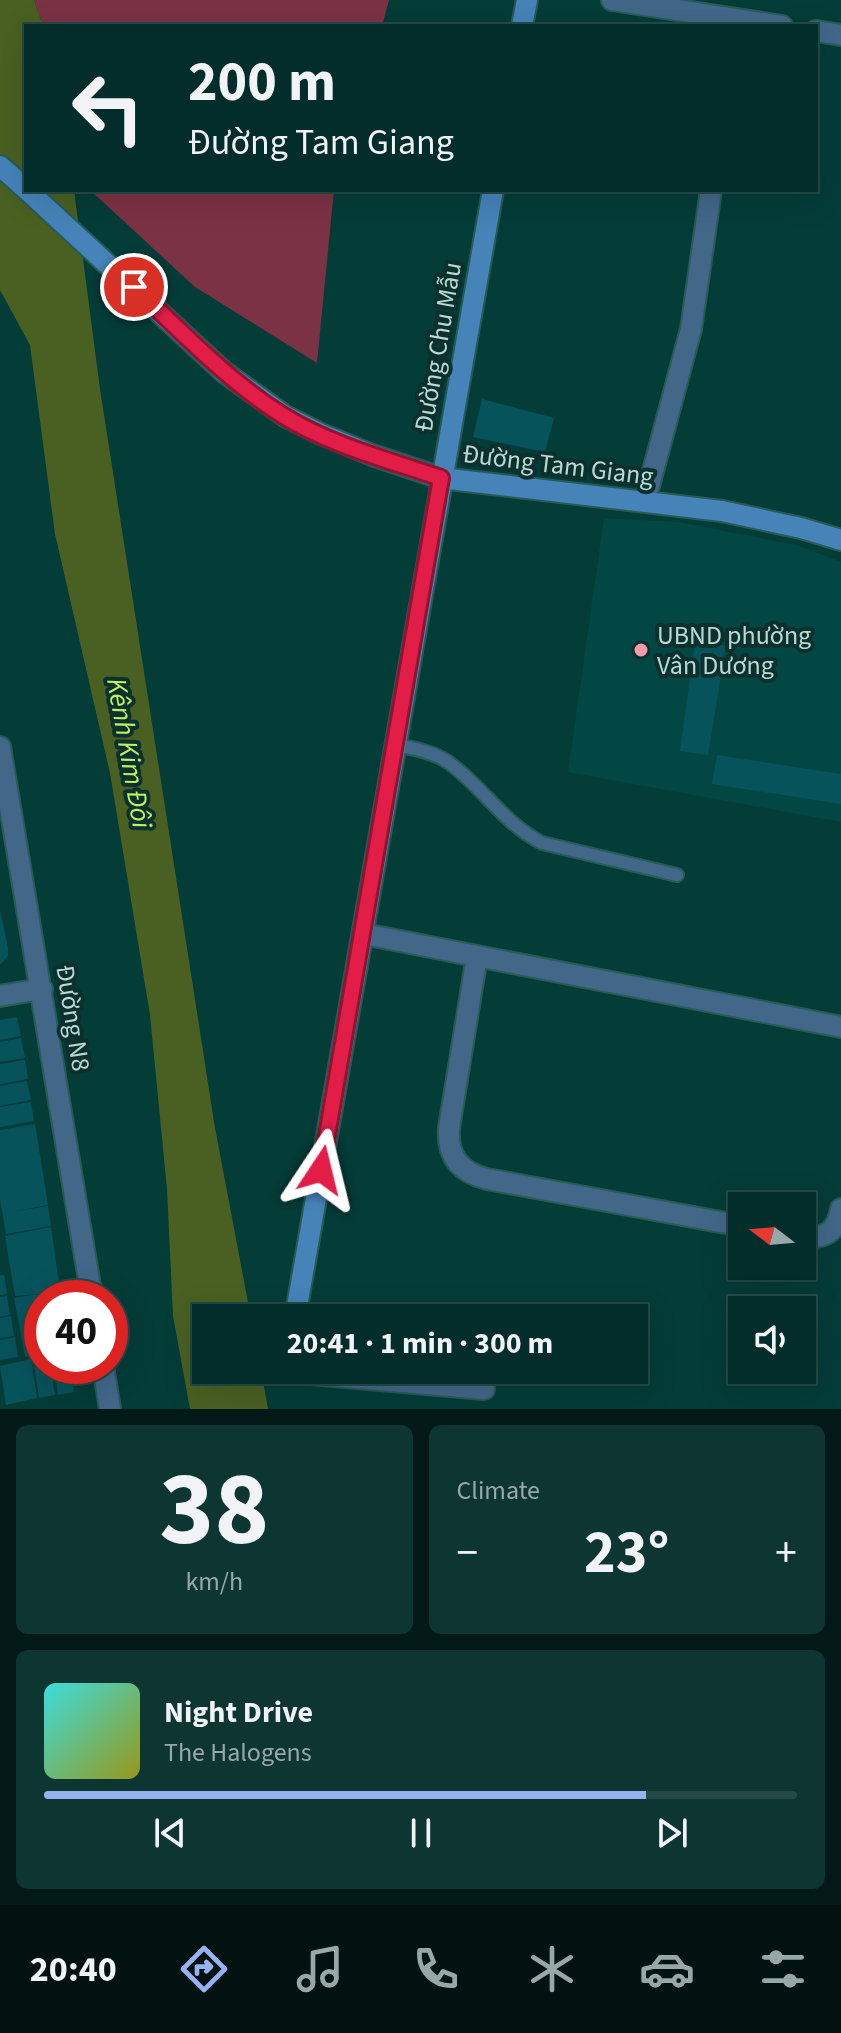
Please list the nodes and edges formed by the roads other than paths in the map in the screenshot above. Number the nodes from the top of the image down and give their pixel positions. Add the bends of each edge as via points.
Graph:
1 (527, 0) edge
2 (612, 0) edge
3 (734, 22) edge
4 (522, 24) edge
5 (758, 24) edge
6 (818, 31) edge
7 (841, 35) edge
8 (0, 166) edge
9 (24, 187) edge
10 (29, 192) edge
11 (493, 192) edge
12 (711, 192) edge
13 (441, 478) junction
14 (645, 501) junction
15 (841, 540) edge
16 (395, 745) junction
17 (0, 747) edge
18 (677, 875) dead end
19 (364, 934) junction
20 (477, 956) junction
21 (42, 989) junction
22 (0, 996) edge
23 (841, 1027) edge
24 (841, 1209) edge
25 (728, 1223) edge
26 (816, 1237) edge
27 (89, 1280) edge
28 (298, 1304) edge
29 (106, 1384) edge
30 (426, 1384) edge
31 (484, 1389) dead end
32 (110, 1409) edge

1 - 4 street
2 - 3 street
3 - 5 street
6 - 7 street
8 - 9 street, Đường Tam Giang
10 - 13 street, Đường Tam Giang via 224,372 285,416 372,455
11 - 13 street, Đường Chu Mẫu
12 - 14 street via 691,329
13 - 14 street, Đường Tam Giang
13 - 16 street, Đường Chu Mẫu
14 - 15 street, Đường Tam Giang via 722,511
16 - 18 lane via 447,761 522,833 542,843
16 - 19 street, Đường Chu Mẫu
17 - 21 street, Đường N8
19 - 20 street
19 - 28 street, Đường Chu Mẫu
20 - 23 street
20 - 25 street via 449,1128 456,1163 487,1179
21 - 22 street
21 - 27 street, Đường N8
24 - 26 street via 833,1230
29 - 32 street
30 - 31 street

